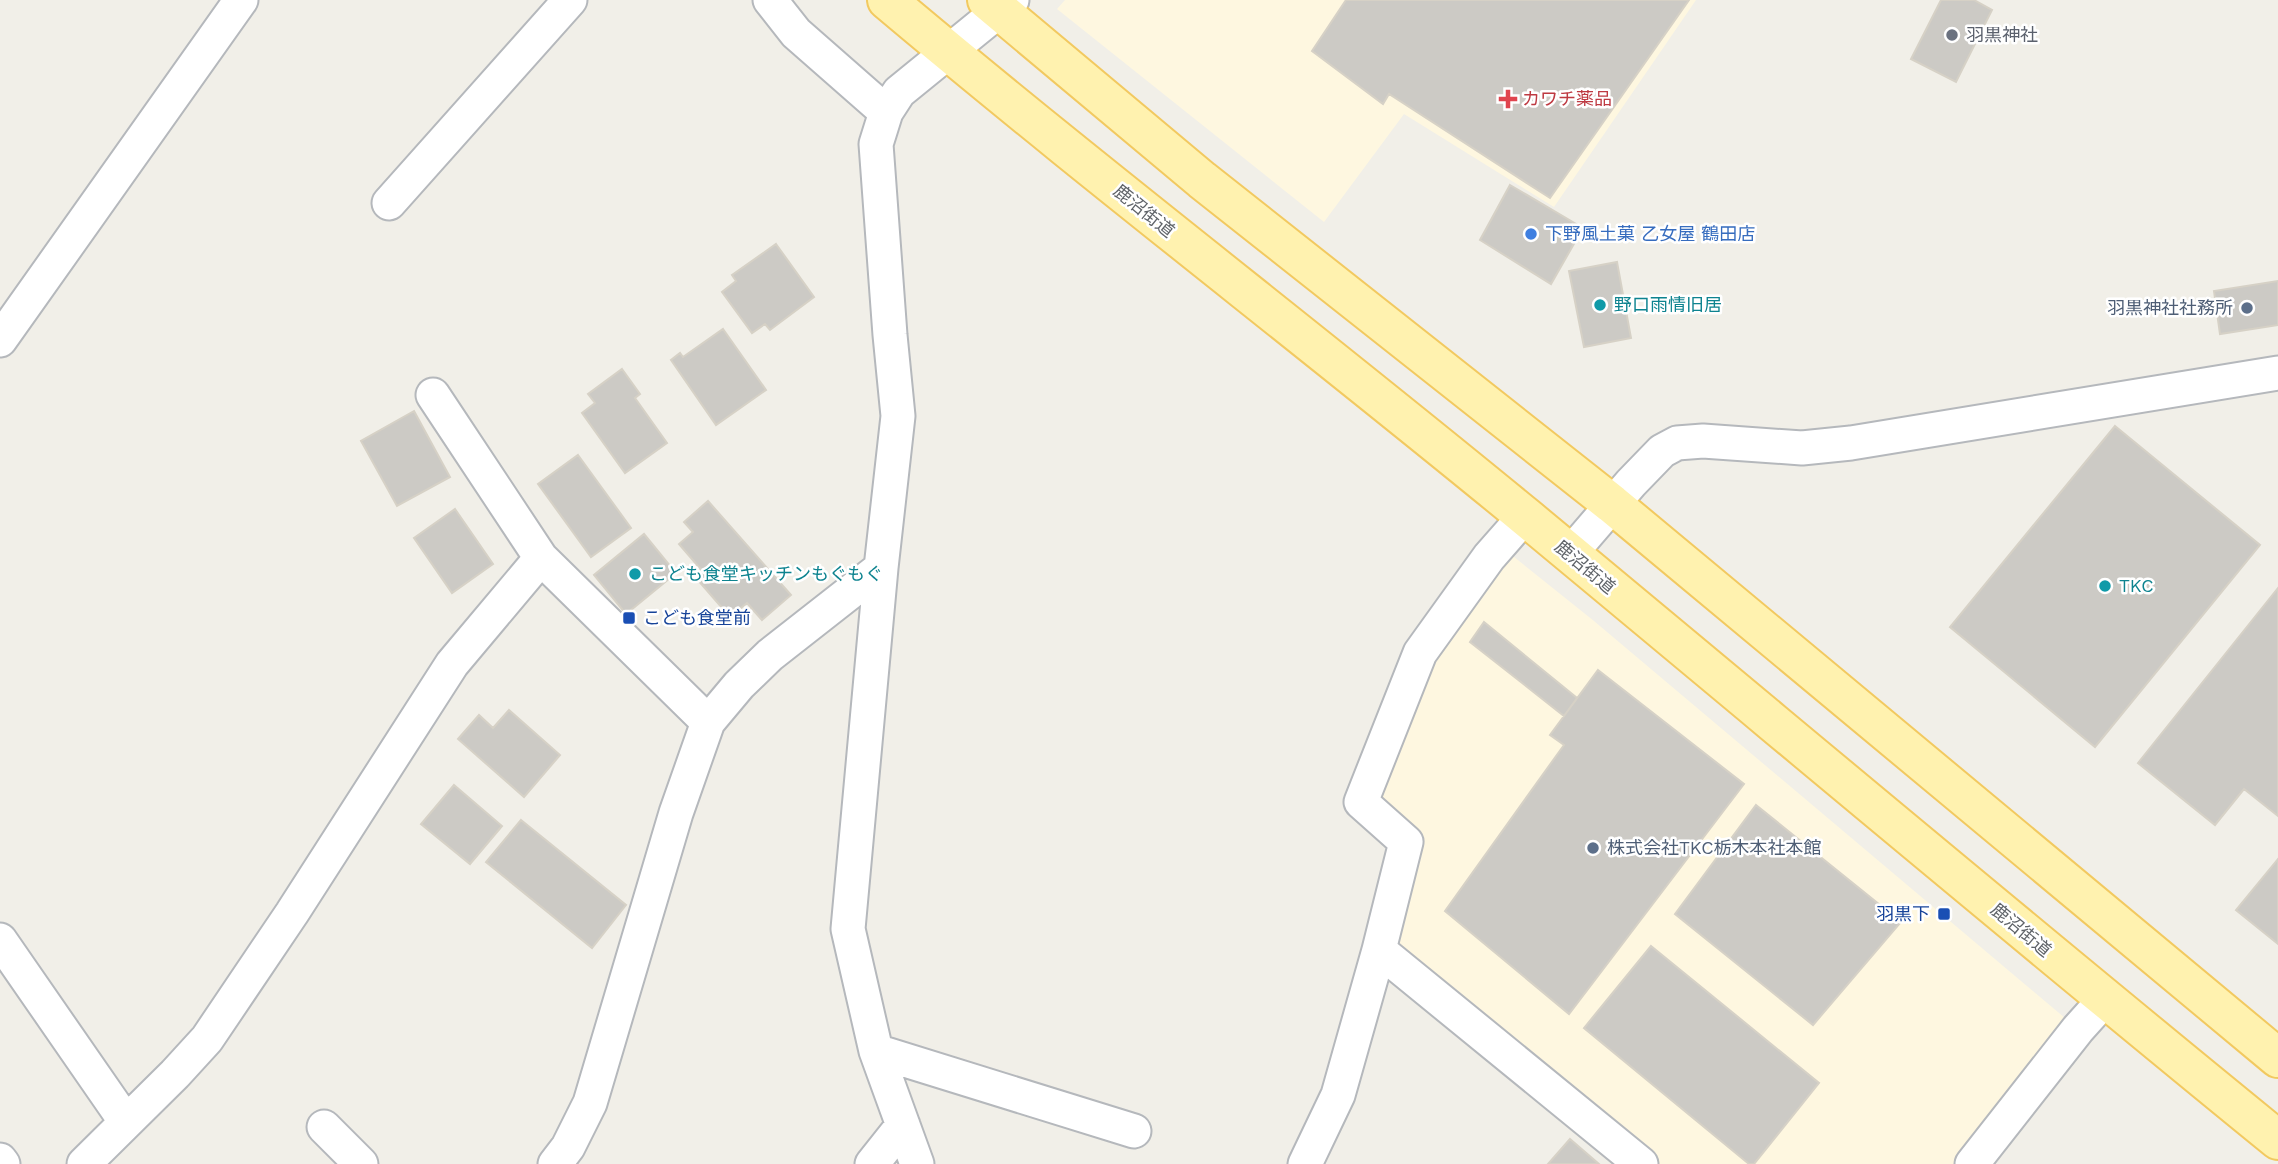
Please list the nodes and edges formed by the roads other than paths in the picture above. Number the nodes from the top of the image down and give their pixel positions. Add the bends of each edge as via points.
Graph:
1 (241, 0) edge
2 (570, 0) edge
3 (770, 0) edge
4 (887, 0) edge
5 (1000, 3) edge
6 (948, 51) junction
7 (886, 112) junction
8 (389, 202) dead end
9 (0, 341) edge
10 (2278, 373) edge
11 (433, 395) dead end
12 (1612, 504) junction
13 (1525, 516) junction
14 (1570, 554) junction
15 (541, 558) junction
16 (881, 568) junction
17 (708, 722) junction
18 (0, 940) edge
19 (1380, 950) junction
20 (2105, 999) junction
21 (876, 1051) junction
22 (2278, 1058) edge
23 (126, 1122) junction
24 (903, 1125) junction
25 (324, 1127) dead end
26 (1134, 1130) dead end
27 (2278, 1140) edge
28 (84, 1164) edge
29 (361, 1164) edge
30 (555, 1164) edge
31 (872, 1164) edge
32 (917, 1164) edge
33 (1305, 1164) edge
34 (1641, 1164) edge
35 (1972, 1164) edge

1 - 9 street
2 - 8 street
3 - 7 street via 796,33
4 - 6 main road, 鹿沼街道
5 - 6 street
5 - 12 main road via 1202,180
6 - 7 street via 899,92
6 - 13 main road, 鹿沼街道
7 - 16 street via 876,144 898,416
10 - 12 street via 1851,443 1802,448 1703,440 1677,443 1662,451
11 - 15 street
12 - 14 street
12 - 22 main road
13 - 14 main road, 鹿沼街道
13 - 19 street via 1489,557 1420,653 1362,802 1406,842
14 - 20 main road, 鹿沼街道
15 - 17 street
15 - 23 street via 452,664 207,1039
16 - 17 street via 770,655
16 - 21 street via 848,929
17 - 30 street via 676,813 590,1103
18 - 23 street
19 - 33 street via 1338,1095
19 - 34 street
20 - 27 main road, 鹿沼街道
20 - 35 street
21 - 24 street
21 - 26 street
23 - 28 street
24 - 31 street
24 - 32 street
25 - 29 street

